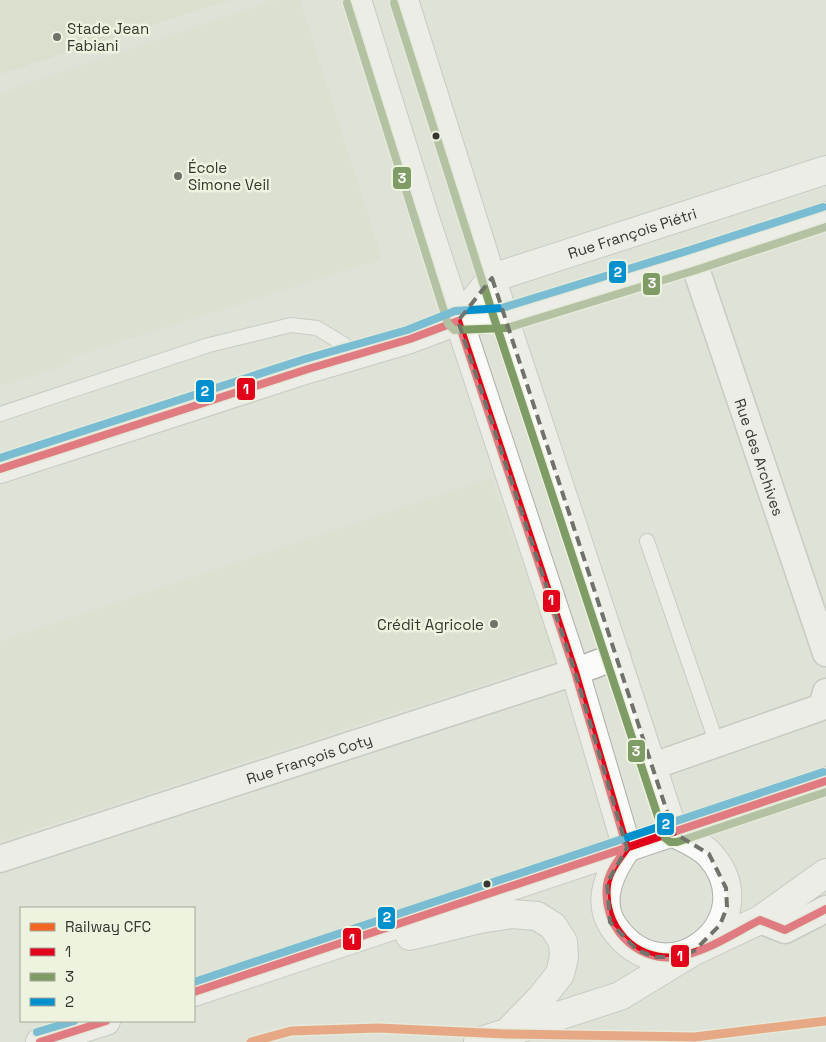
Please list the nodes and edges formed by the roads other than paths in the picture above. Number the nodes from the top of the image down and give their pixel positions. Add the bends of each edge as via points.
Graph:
1 (357, 0) edge
2 (404, 0) edge
3 (826, 170) edge
4 (826, 216) edge
5 (693, 260) junction
6 (492, 278) junction
7 (504, 318) junction
8 (458, 321) junction
9 (359, 354) junction
10 (0, 414) edge
11 (0, 469) edge
12 (647, 542) dead end
13 (826, 653) edge
14 (617, 656) junction
15 (575, 672) junction
16 (826, 692) edge
17 (717, 744) junction
18 (653, 766) junction
19 (826, 781) edge
20 (674, 833) junction
21 (627, 848) junction
22 (0, 859) edge
23 (826, 873) edge
24 (826, 909) edge
25 (760, 920) junction
26 (694, 951) junction
27 (246, 976) junction
28 (195, 992) edge
29 (103, 1022) edge
30 (506, 1034) junction
31 (40, 1042) edge
32 (478, 1042) edge

1 - 8 main road
2 - 6 main road
3 - 6 main road, Rue François Piétri
4 - 5 main road
5 - 7 main road
5 - 13 street, Rue des Archives
6 - 7 main road
6 - 8 main road
7 - 8 main road
7 - 14 main road
8 - 9 main road
8 - 15 main road
9 - 10 lane via 317,328 292,325 209,345
9 - 11 main road
12 - 17 lane
14 - 15 street, Rue François Coty
14 - 18 main road
15 - 21 main road
15 - 22 street, Rue François Coty
16 - 17 street via 822,706
17 - 18 street
18 - 20 main road
19 - 20 main road
20 - 21 main road
20 - 26 main road via 709,854 720,870 726,888 726,907 720,925 709,940
21 - 26 main road via 607,883 606,903 610,922 621,938 636,950 655,957 675,957
21 - 27 main road
23 - 25 main road
24 - 25 street via 785,930
25 - 26 main road
26 - 30 main road via 620,996
27 - 28 main road
27 - 30 main road via 480,919 512,914 537,916 553,926 563,942 560,974
29 - 31 main road
30 - 32 main road

